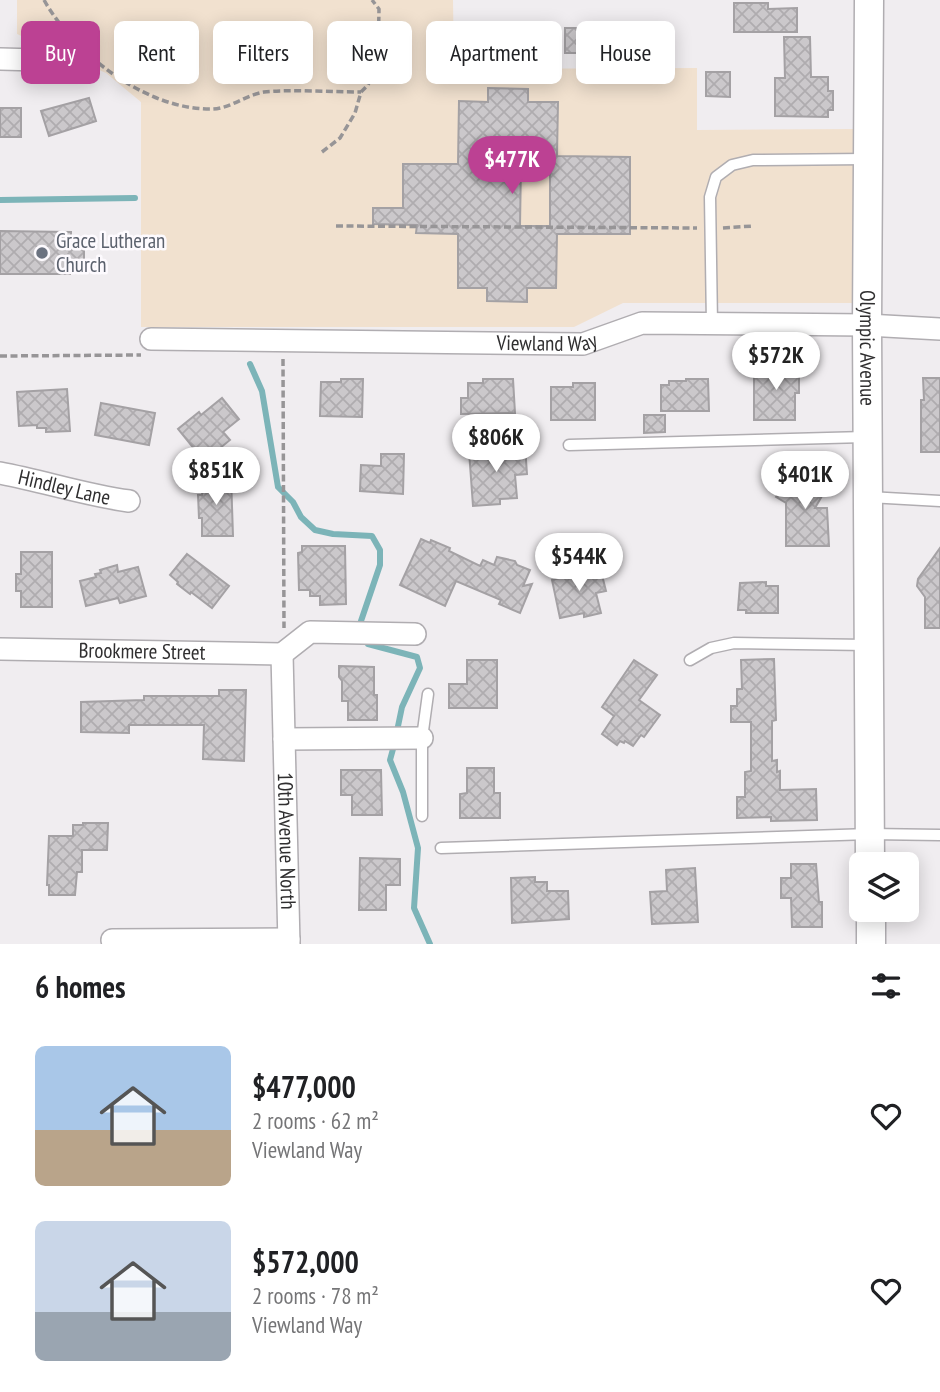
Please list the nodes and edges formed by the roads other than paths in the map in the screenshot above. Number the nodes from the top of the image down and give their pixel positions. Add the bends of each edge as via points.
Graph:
1 (869, 0) edge
2 (0, 60) edge
3 (21, 60) edge
4 (869, 159) junction
5 (712, 324) junction
6 (867, 325) junction
7 (940, 329) edge
8 (151, 339) road end
9 (868, 437) junction
10 (569, 445) dead end
11 (0, 473) edge
12 (869, 497) junction
13 (129, 501) dead end
14 (940, 501) edge
15 (415, 634) dead end
16 (870, 645) junction
17 (0, 649) edge
18 (282, 654) junction
19 (690, 660) dead end
20 (428, 694) dead end
21 (422, 738) junction
22 (284, 739) junction
23 (422, 816) dead end
24 (870, 834) junction
25 (940, 835) edge
26 (441, 848) dead end
27 (870, 852) edge
28 (871, 922) edge
29 (113, 940) dead end
30 (289, 942) edge
31 (871, 944) edge

1 - 4 street, Olympic Avenue
2 - 3 street
4 - 5 lane via 753,160 732,164 716,177 710,197
4 - 6 street, Olympic Avenue
5 - 6 street, Viewland Way
5 - 8 street, Viewland Way via 642,323 583,344
6 - 7 street, Viewland Way
6 - 9 street, Olympic Avenue
9 - 10 lane
9 - 12 street, Olympic Avenue
11 - 13 street, Hindley Lane
12 - 14 lane
12 - 16 street, Olympic Avenue
15 - 18 street via 310,632
16 - 19 lane via 734,643 711,648
16 - 24 street, Olympic Avenue
17 - 18 street, Brookmere Street
18 - 22 street, 10th Avenue North
20 - 21 lane
21 - 22 street
21 - 23 lane
22 - 30 street, 10th Avenue North
24 - 25 lane
24 - 26 lane
24 - 27 street, Olympic Avenue
28 - 31 street
29 - 30 street

